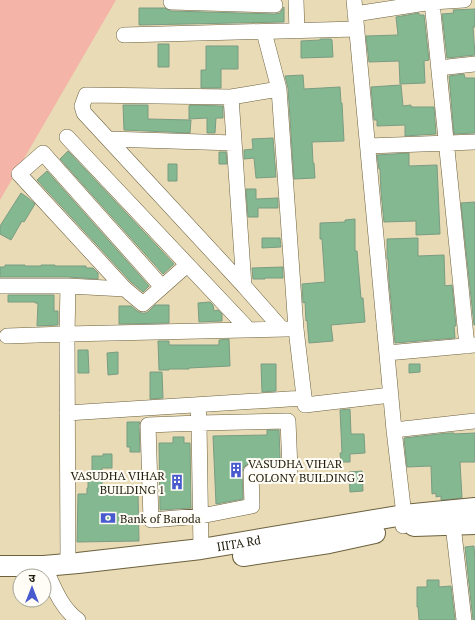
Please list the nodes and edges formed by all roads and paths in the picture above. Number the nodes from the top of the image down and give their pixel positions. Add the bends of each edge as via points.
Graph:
1 (172, 0) edge
2 (296, 0) edge
3 (464, 0) edge
4 (432, 2) junction
5 (275, 5) dead end
6 (355, 7) edge
7 (357, 29) junction
8 (297, 31) junction
9 (264, 32) junction
10 (124, 35) dead end
11 (475, 64) edge
12 (439, 68) junction
13 (279, 88) junction
14 (231, 97) junction
15 (67, 137) dead end
16 (109, 139) junction
17 (475, 142) edge
18 (234, 143) junction
19 (446, 143) junction
20 (368, 146) junction
21 (187, 265) junction
22 (0, 286) edge
23 (68, 286) junction
24 (244, 286) junction
25 (162, 287) junction
26 (124, 289) junction
27 (289, 329) junction
28 (249, 330) junction
29 (67, 334) junction
30 (7, 336) dead end
31 (471, 345) edge
32 (387, 353) junction
33 (391, 395) junction
34 (304, 398) junction
35 (198, 405) junction
36 (67, 413) junction
37 (475, 421) edge
38 (199, 423) junction
39 (394, 430) junction
40 (475, 508) edge
41 (201, 516) junction
42 (404, 521) junction
43 (475, 524) edge
44 (453, 525) junction
45 (201, 549) junction
46 (68, 564) junction
47 (0, 566) edge
48 (13, 568) edge
49 (52, 571) edge
50 (52, 573) edge
51 (0, 577) edge
52 (12, 577) edge
53 (52, 585) edge
54 (78, 620) edge
55 (464, 620) edge

1 - 5 street via 171,2
2 - 8 street
3 - 4 street
4 - 6 street
4 - 12 street
6 - 7 street
7 - 8 street
7 - 20 street
8 - 9 street
9 - 10 street
9 - 13 street
11 - 12 street
12 - 19 street
13 - 14 street
13 - 27 street
14 - 16 street via 86,95 82,106 84,113
14 - 18 street
15 - 21 street
16 - 18 street
16 - 24 street
17 - 19 street
18 - 24 street
19 - 20 street
19 - 31 street
20 - 32 street
21 - 25 street
21 - 28 street
22 - 23 street
23 - 26 street
23 - 29 street
24 - 27 street
25 - 26 street via 143,304
25 - 26 street via 43,153 19,174
27 - 28 street
27 - 34 street
28 - 29 street
29 - 30 street
29 - 36 street
31 - 32 street
32 - 33 street
33 - 34 street via 305,405
33 - 39 street
34 - 35 street
35 - 36 street
35 - 38 street
36 - 46 street
37 - 39 street
38 - 41 street
38 - 41 street via 148,425 151,520
38 - 41 street via 288,421 290,470 251,472 252,506
39 - 42 street
40 - 42 main road, IIITA Rd
41 - 45 street
42 - 44 main road, IIITA Rd
42 - 45 main road, IIITA Rd
42 - 50 main road, IIITA Rd via 329,543 208,561 87,574
43 - 44 main road, IIITA Rd
44 - 55 street
45 - 46 main road, IIITA Rd
46 - 49 main road, IIITA Rd
47 - 48 main road, IIITA Rd
51 - 52 main road
53 - 54 street via 64,606

